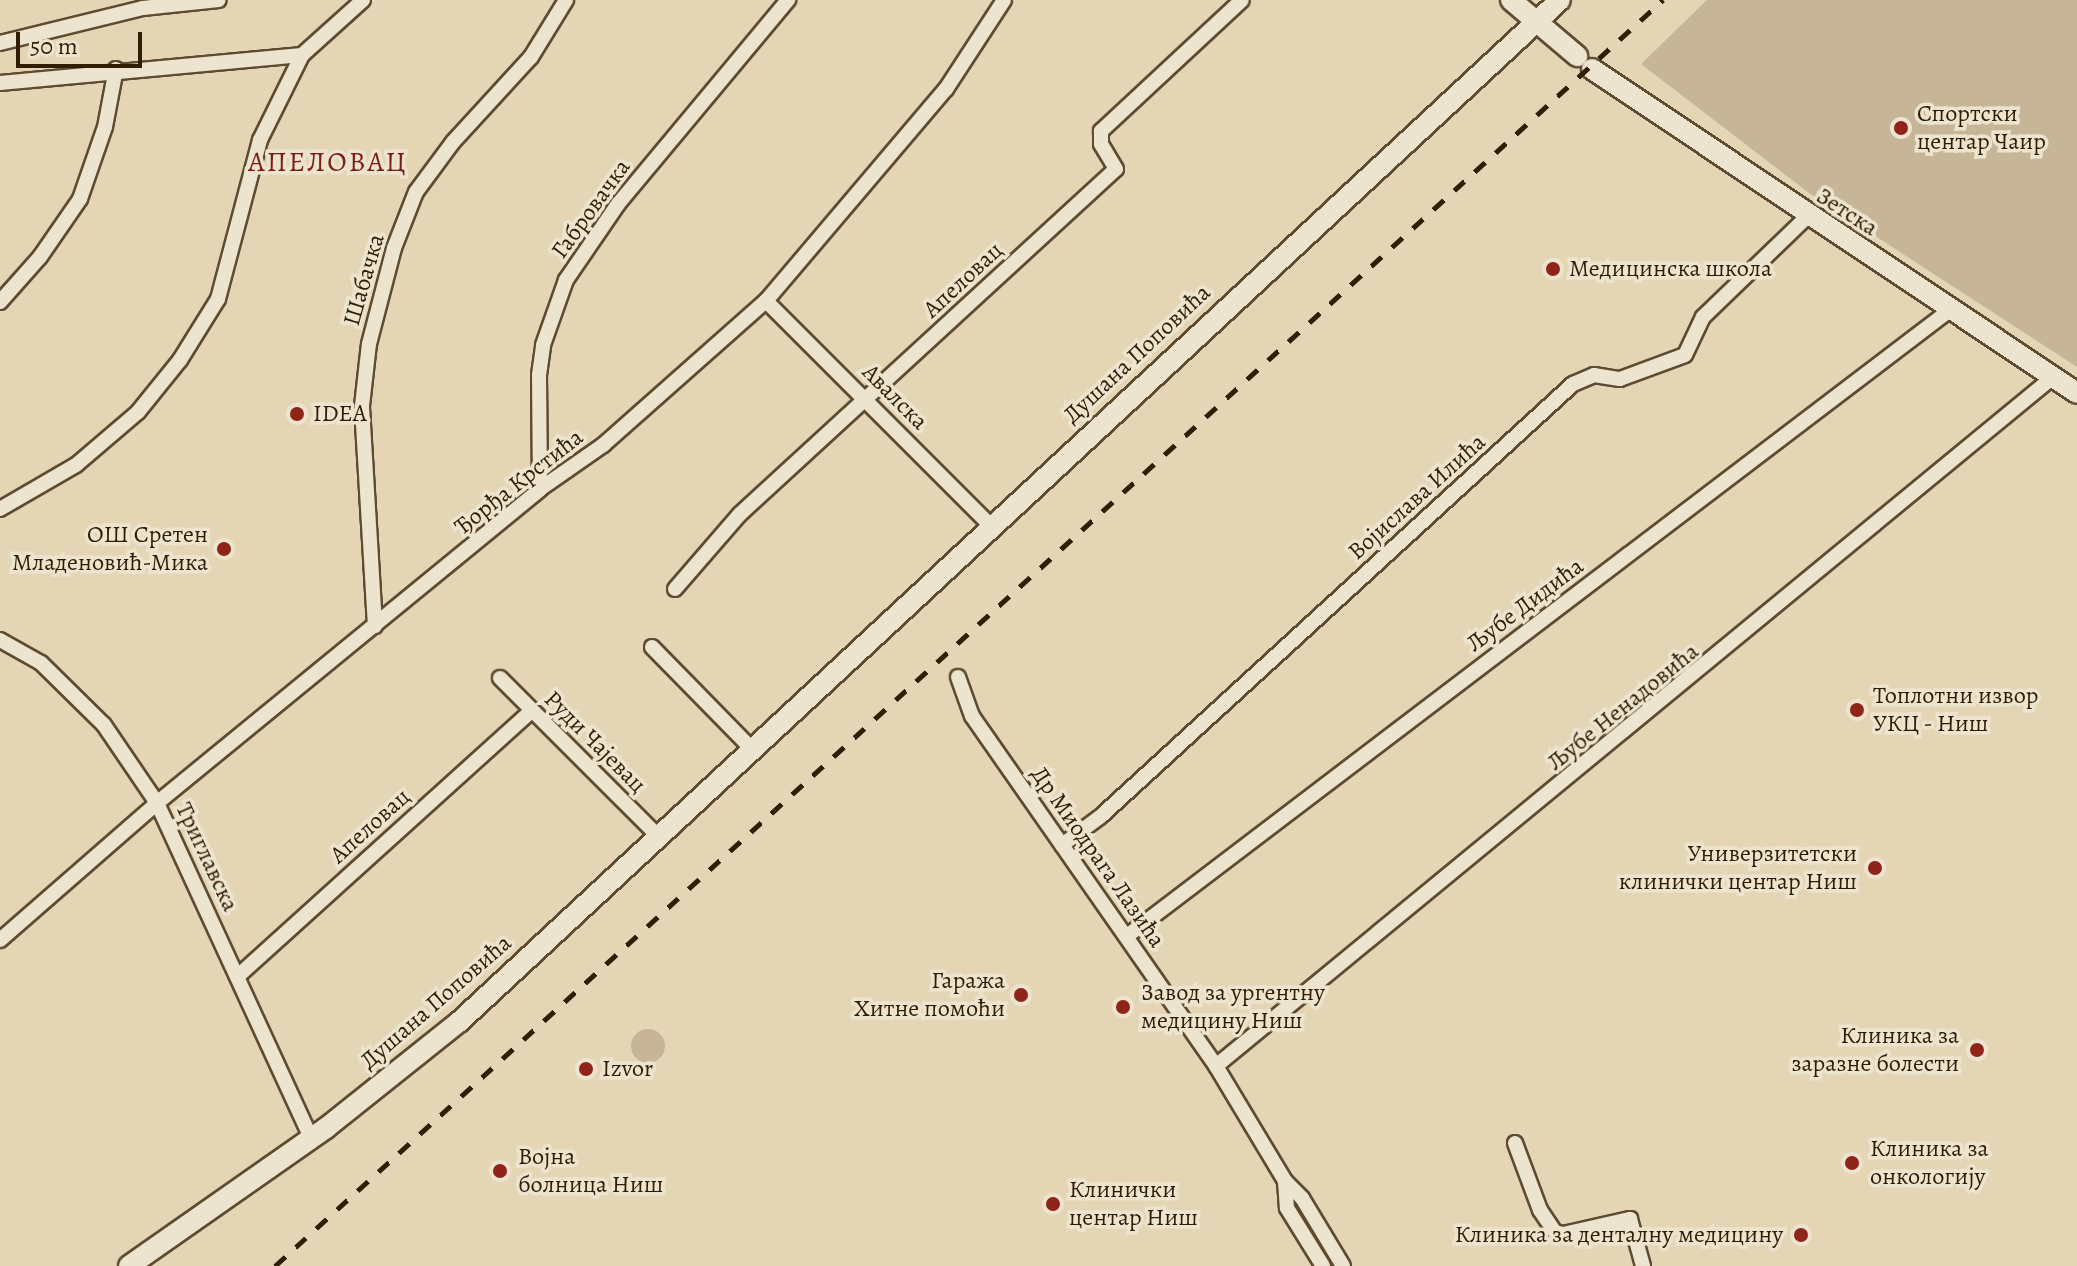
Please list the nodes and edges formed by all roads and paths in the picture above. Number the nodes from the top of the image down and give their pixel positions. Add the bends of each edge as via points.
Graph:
1 (219, 0) edge
2 (363, 0) edge
3 (566, 0) edge
4 (788, 0) edge
5 (1004, 0) edge
6 (1242, 0) edge
7 (1511, 0) edge
8 (1560, 0) edge
9 (145, 4) edge
10 (1538, 20) junction
11 (0, 43) edge
12 (302, 55) junction
13 (116, 69) junction
14 (0, 83) edge
15 (1807, 217) junction
16 (766, 301) junction
17 (0, 302) edge
18 (1950, 310) junction
19 (2053, 377) junction
20 (2077, 393) edge
21 (867, 399) junction
22 (540, 489) junction
23 (0, 509) edge
24 (991, 526) junction
25 (675, 589) dead end
26 (375, 626) junction
27 (0, 640) edge
28 (652, 647) dead end
29 (958, 677) dead end
30 (500, 678) dead end
31 (532, 710) junction
32 (752, 749) junction
33 (157, 803) junction
34 (658, 836) junction
35 (1062, 845) junction
36 (1127, 936) junction
37 (0, 940) edge
38 (238, 976) junction
39 (1216, 1066) junction
40 (311, 1138) junction
41 (1515, 1143) dead end
42 (1285, 1181) junction
43 (129, 1266) edge
44 (1323, 1266) edge
45 (1343, 1266) edge
46 (1643, 1266) edge

1 - 9 street
2 - 12 street
3 - 26 street, Шабачка via 531,57 453,142 416,192 394,248 369,344 362,406
4 - 22 street, Габровачка via 618,204 566,280 543,345 539,375
5 - 16 street, Ђорђа Крстића via 946,89
6 - 21 street, Апеловац via 1101,131 1101,144 1116,169
7 - 10 street, Зетска
8 - 10 street, Душана Поповића
9 - 11 street
10 - 15 street, Зетска via 1585,62
10 - 24 street, Душана Поповића
12 - 13 street
12 - 23 street via 260,140 218,299 180,360 138,412 76,465
13 - 14 street
13 - 17 street via 105,127 80,199
15 - 18 street, Зетска
15 - 35 street, Војислава Илића via 1703,317 1685,355 1620,379 1594,375 1573,384 1101,816
16 - 21 street, Авалска
16 - 22 street, Ђорђа Крстића via 603,445
18 - 19 street, Зетска
18 - 36 street, Љубе Дидића
19 - 20 street, Зетска
19 - 39 street, Љубе Ненадовића
21 - 24 street, Авалска
21 - 25 street, Апеловац via 740,514
22 - 26 street, Ђорђа Крстића
24 - 32 street, Душана Поповића
26 - 33 street, Ђорђа Крстића
27 - 33 street, Триглавска via 41,663 104,725
28 - 32 street
29 - 35 street, Др Миодрага Лазића via 972,716
30 - 31 street, Руди Чајевац
31 - 34 street, Руди Чајевац
31 - 38 street, Апеловац
32 - 34 street, Душана Поповића
33 - 37 street, Ђорђа Крстића
33 - 38 street, Триглавска
34 - 40 street, Душана Поповића via 459,1022
35 - 36 street, Др Миодрага Лазића
36 - 39 street, Др Миодрага Лазића
38 - 40 street, Триглавска
39 - 42 street, Др Миодрага Лазића
40 - 43 street, Душана Поповића
41 - 46 street via 1540,1210 1555,1232 1630,1219
42 - 44 street, Др Миодрага Лазића via 1287,1208
42 - 45 street, Др Миодрага Лазића via 1302,1198

